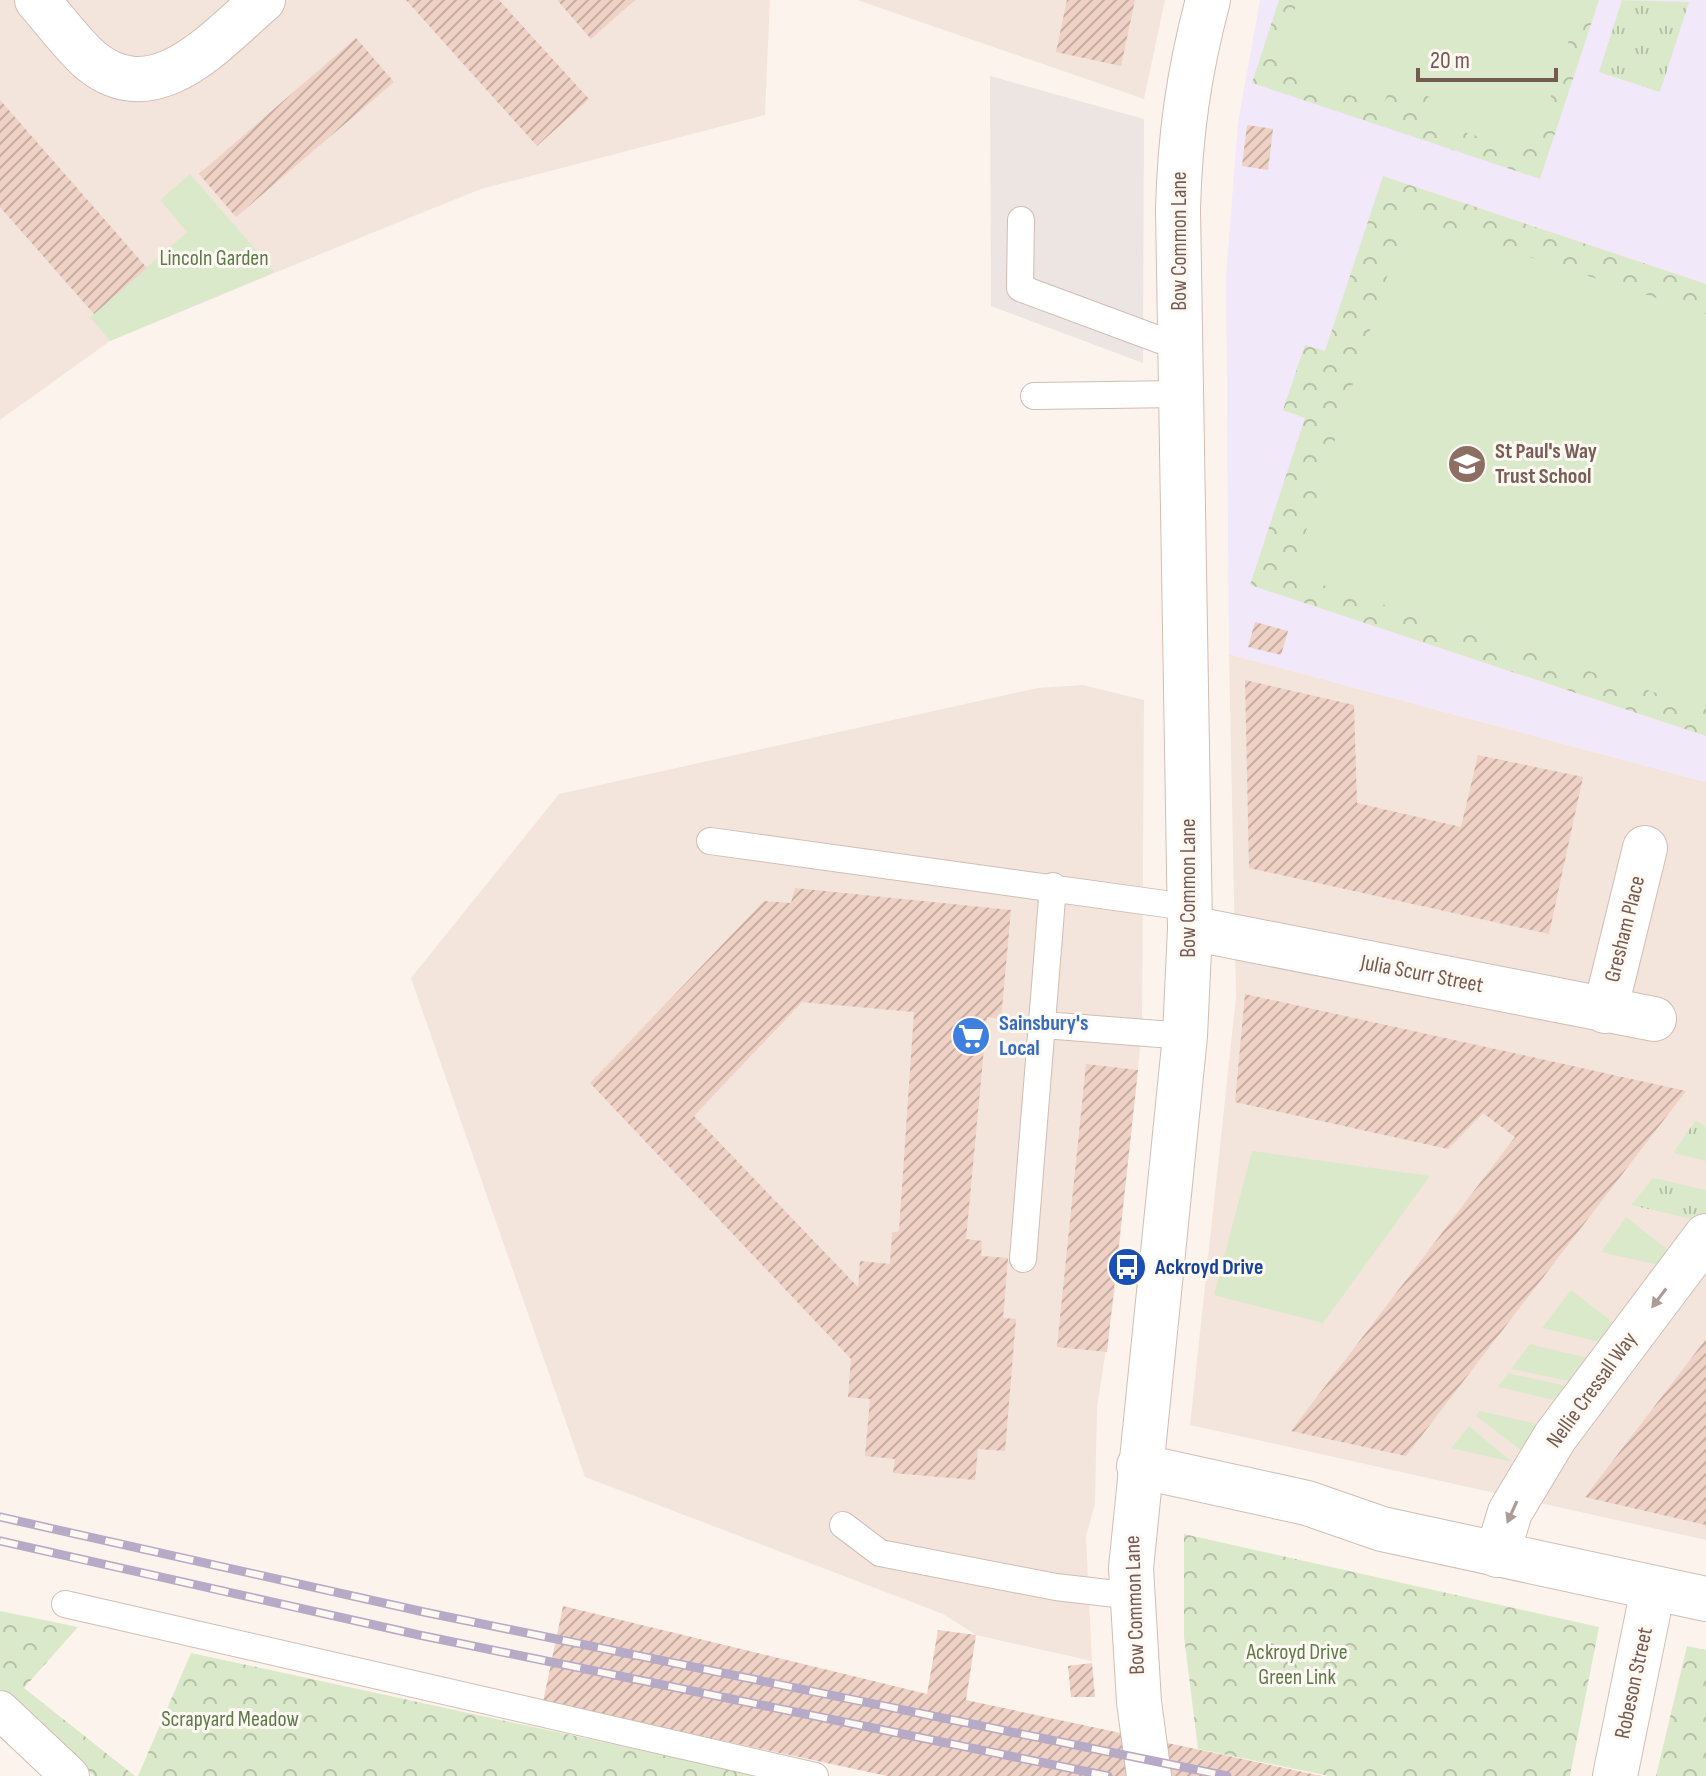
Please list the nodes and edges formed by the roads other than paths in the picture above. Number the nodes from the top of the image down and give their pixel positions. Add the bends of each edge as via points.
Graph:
1 (37, 0) edge
2 (263, 0) edge
3 (1208, 0) edge
4 (1021, 220) dead end
5 (1179, 347) junction
6 (1180, 394) junction
7 (1034, 396) dead end
8 (710, 841) dead end
9 (1645, 848) dead end
10 (1053, 886) junction
11 (1188, 917) junction
12 (1605, 1011) junction
13 (1654, 1019) dead end
14 (1044, 1025) junction
15 (1185, 1036) junction
16 (1706, 1236) edge
17 (1023, 1259) dead end
18 (1139, 1466) junction
19 (843, 1525) dead end
20 (1497, 1555) junction
21 (1653, 1589) junction
22 (1133, 1596) junction
23 (1706, 1599) edge
24 (65, 1604) dead end
25 (0, 1710) edge
26 (70, 1776) edge
27 (815, 1776) edge
28 (1149, 1776) edge
29 (1615, 1776) edge

1 - 2 street via 91,61 139,80 189,64
3 - 5 street, Bow Common Lane via 1182,116
4 - 5 lane via 1020,288
5 - 6 street, Bow Common Lane
6 - 7 lane
6 - 11 street, Bow Common Lane
8 - 10 lane
9 - 12 street, Gresham Place
10 - 11 lane
10 - 14 lane
11 - 12 street, Julia Scurr Street
11 - 15 street, Bow Common Lane
12 - 13 street, Julia Scurr Street
14 - 15 lane
14 - 17 lane
15 - 18 street, Bow Common Lane
16 -> 20 street, Nellie Cressall Way via 1555,1437 1510,1512
18 - 20 street via 1307,1503 1382,1529
18 - 22 street, Bow Common Lane
19 - 22 lane via 880,1553 1056,1587
20 - 21 street
21 - 23 street
21 - 29 street, Robeson Street
22 - 28 street, Bow Common Lane
24 - 27 lane
25 - 26 street

